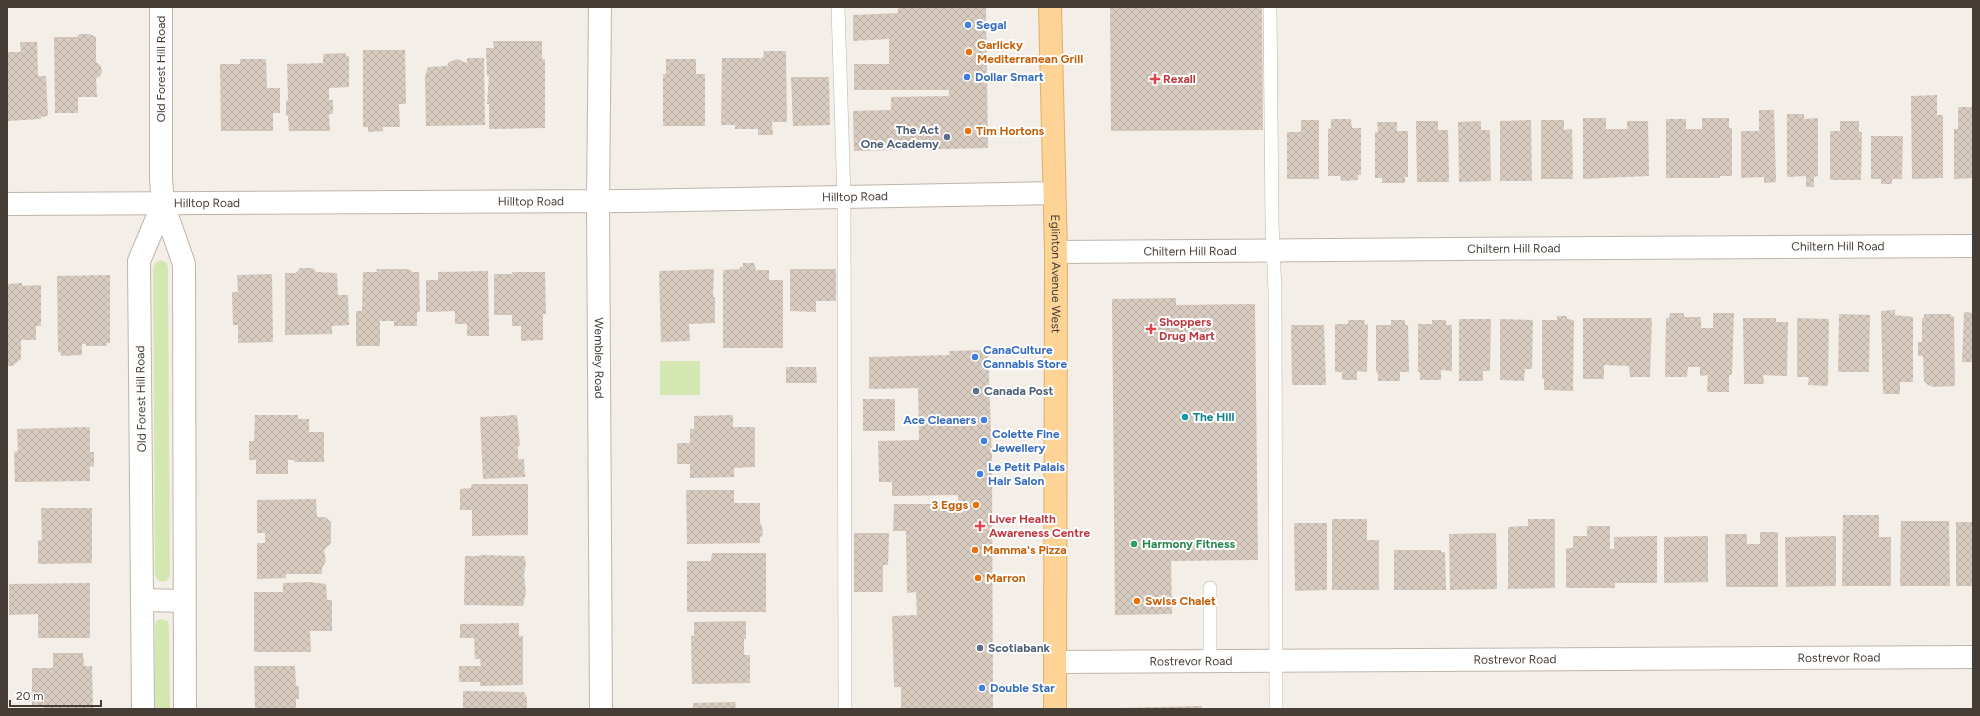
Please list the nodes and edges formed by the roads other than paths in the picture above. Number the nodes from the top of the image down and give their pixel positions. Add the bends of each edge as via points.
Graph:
1 (161, 7) edge
2 (600, 7) edge
3 (838, 7) edge
4 (1050, 7) edge
5 (1270, 7) edge
6 (1054, 193) junction
7 (844, 198) junction
8 (598, 201) junction
9 (7, 204) edge
10 (163, 204) junction
11 (1973, 246) edge
12 (1056, 252) junction
13 (1274, 252) junction
14 (1210, 588) dead end
15 (143, 600) junction
16 (184, 601) junction
17 (1973, 657) edge
18 (1210, 660) junction
19 (1276, 660) junction
20 (1057, 662) junction
21 (143, 709) edge
22 (185, 709) edge
23 (601, 709) edge
24 (845, 709) edge
25 (1055, 709) edge
26 (1276, 709) edge

1 - 10 street, Old Forest Hill Road
2 - 8 street, Wembley Road
3 - 7 lane
4 - 6 main road, Eglinton Avenue West
5 - 13 lane
6 - 7 street, Hilltop Road
6 - 12 main road, Eglinton Avenue West
7 - 8 street, Hilltop Road
7 - 24 lane
8 - 10 street, Hilltop Road
8 - 23 street, Wembley Road
9 - 10 street, Hilltop Road
10 - 15 street, Old Forest Hill Road via 139,261
10 - 16 street, Old Forest Hill Road via 184,264
11 - 13 street, Chiltern Hill Road via 1697,246
12 - 13 street, Chiltern Hill Road
12 - 20 main road, Eglinton Avenue West
13 - 19 lane
14 - 18 lane
15 - 16 street
15 - 21 street, Old Forest Hill Road
16 - 22 street, Old Forest Hill Road
17 - 19 street, Rostrevor Road
18 - 19 street, Rostrevor Road
18 - 20 street, Rostrevor Road
19 - 26 lane
20 - 25 main road, Eglinton Avenue West

